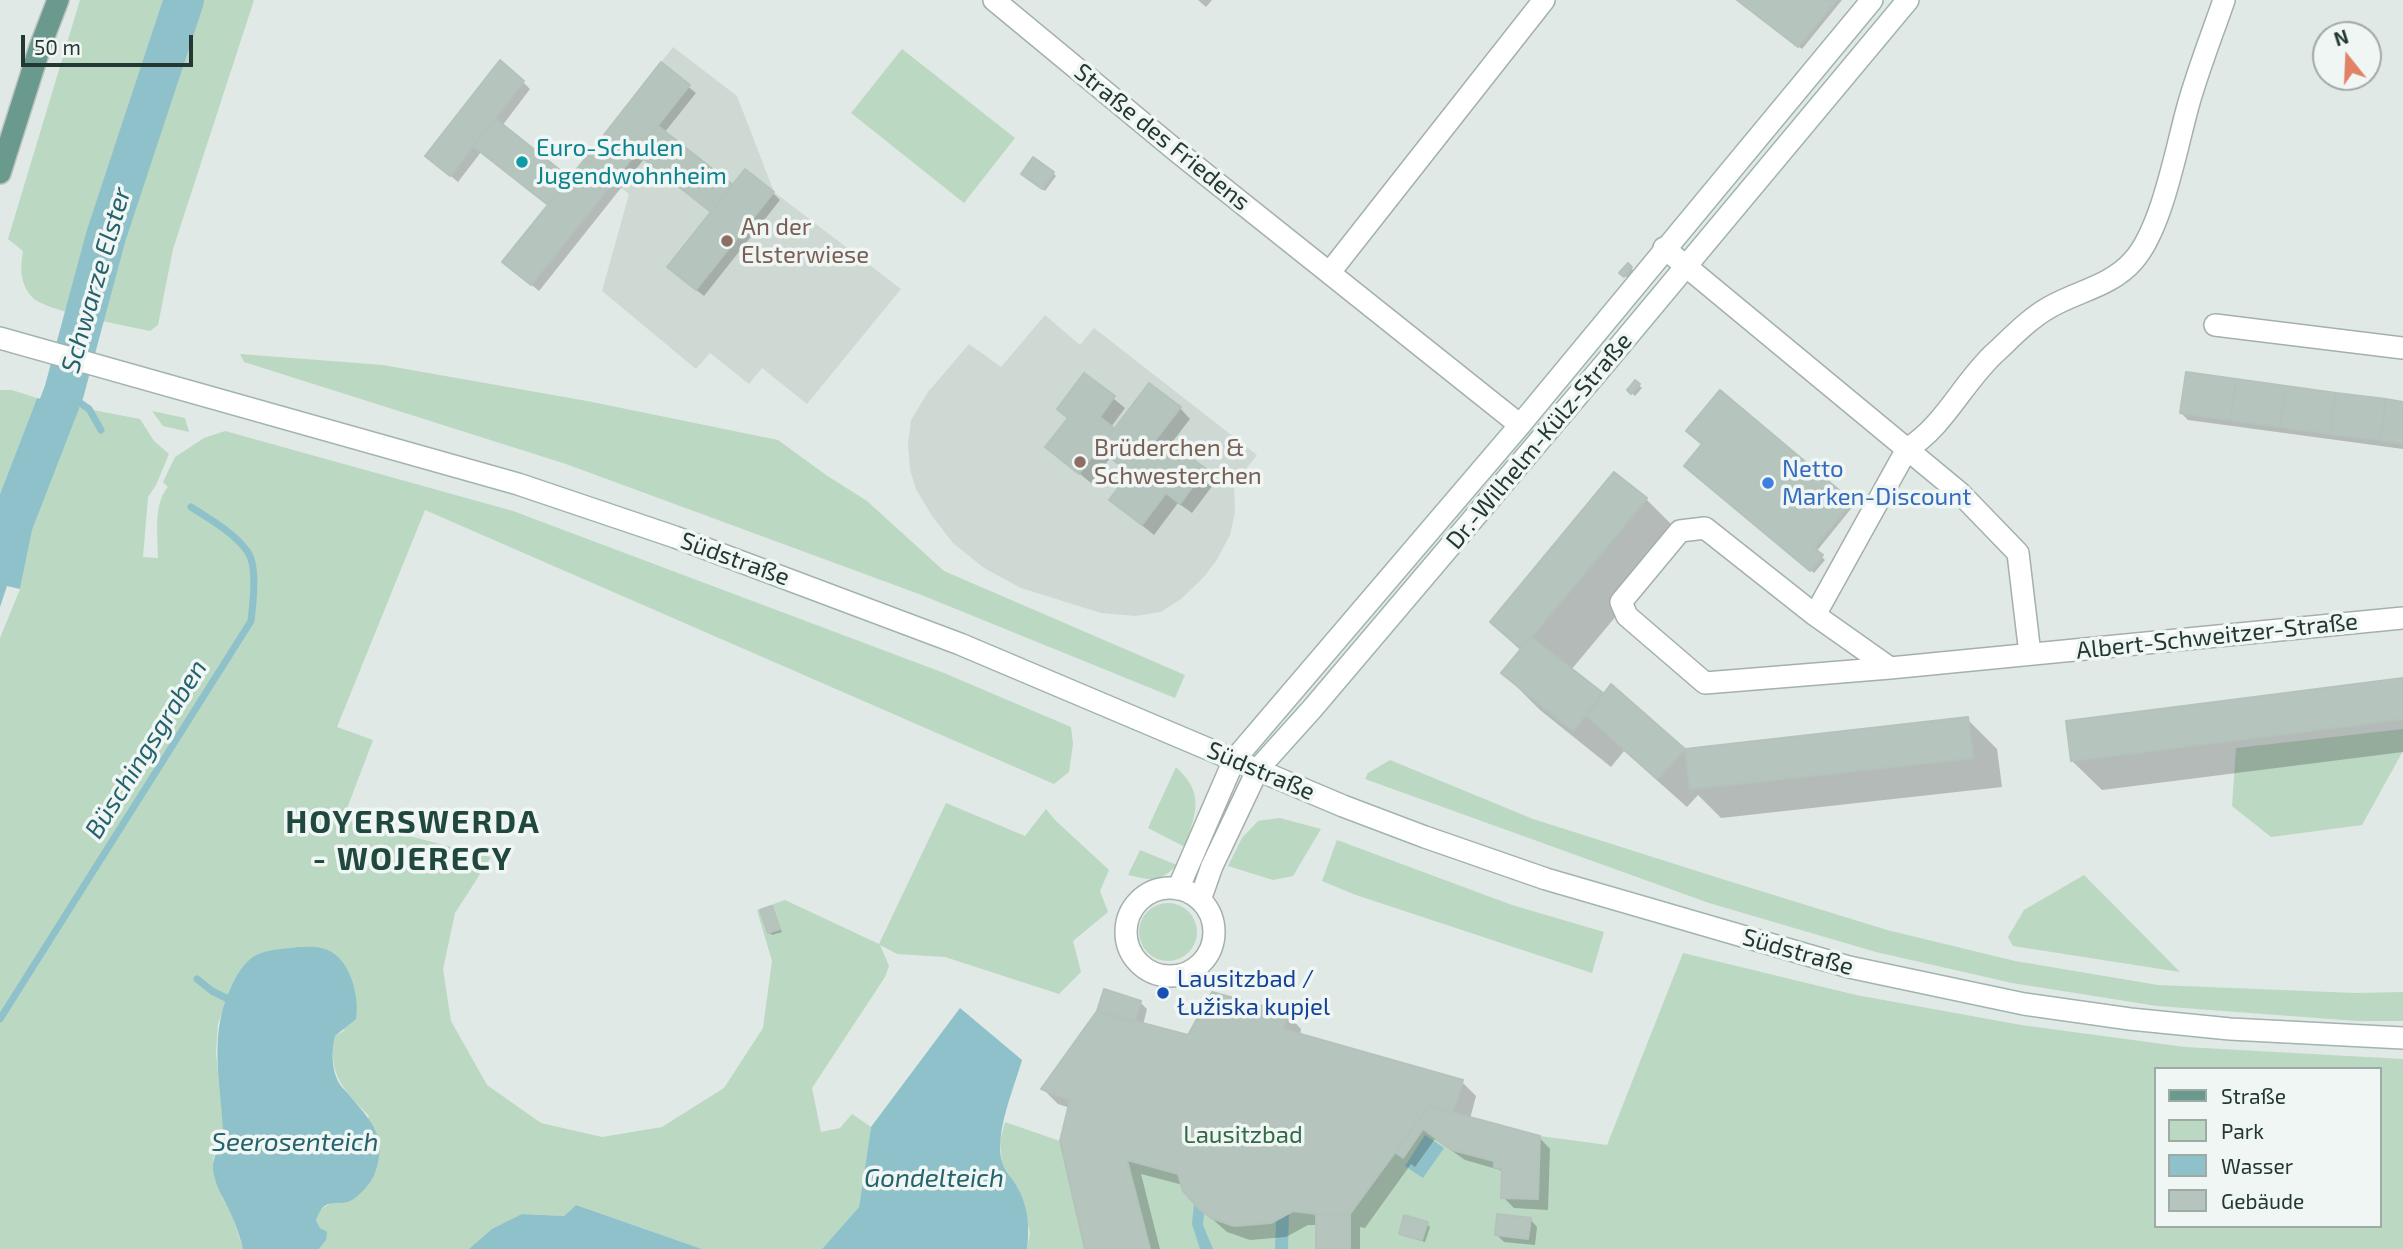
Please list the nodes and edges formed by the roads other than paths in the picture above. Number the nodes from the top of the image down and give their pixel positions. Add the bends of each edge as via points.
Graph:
1 (58, 0) edge
2 (994, 0) edge
3 (1544, 0) edge
4 (1872, 0) edge
5 (1908, 0) edge
6 (2224, 0) edge
7 (0, 173) edge
8 (1664, 248) junction
9 (1685, 267) junction
10 (1330, 272) junction
11 (2215, 325) dead end
12 (5, 340) edge
13 (2403, 348) edge
14 (1520, 425) junction
15 (1907, 449) junction
16 (1815, 615) junction
17 (2403, 618) edge
18 (2031, 654) junction
19 (1890, 668) junction
20 (1234, 760) junction
21 (1258, 769) junction
22 (1178, 889) junction
23 (1200, 900) junction
24 (2403, 1038) edge

1 - 7 main road
2 - 10 street, Straße des Friedens
3 - 10 street
4 - 8 street, Dr.-Wilhelm-Külz-Straße
5 - 9 street, Dr.-Wilhelm-Külz-Straße
6 - 15 street via 2158,211 2134,261 2112,279 2049,307 2029,322 1991,356 1926,434
8 - 9 street
8 - 14 street, Dr.-Wilhelm-Külz-Straße
9 - 15 street
9 - 21 street, Dr.-Wilhelm-Külz-Straße
10 - 14 street, Straße des Friedens
11 - 13 street
12 - 20 street, Südstraße via 518,484 675,537 960,644
14 - 20 street, Dr.-Wilhelm-Külz-Straße
15 - 16 street
15 - 18 street via 1960,493 2018,553
16 - 19 street, Albert-Schweitzer-Straße
16 - 19 street, Albert-Schweitzer-Straße via 1705,528 1680,531 1621,602 1627,617 1705,684
17 - 18 street, Albert-Schweitzer-Straße
18 - 19 street, Albert-Schweitzer-Straße
20 - 21 street, Südstraße
20 - 22 street, Dr.-Wilhelm-Külz-Straße
21 - 23 street, Dr.-Wilhelm-Külz-Straße
21 - 24 street, Südstraße via 1343,806 1546,879 1849,967 2024,1004 2130,1019
22 - 23 street
22 - 23 street via 1162,888 1145,896 1134,905 1127,921 1131,953 1151,972 1179,975 1192,970 1208,953 1214,933

